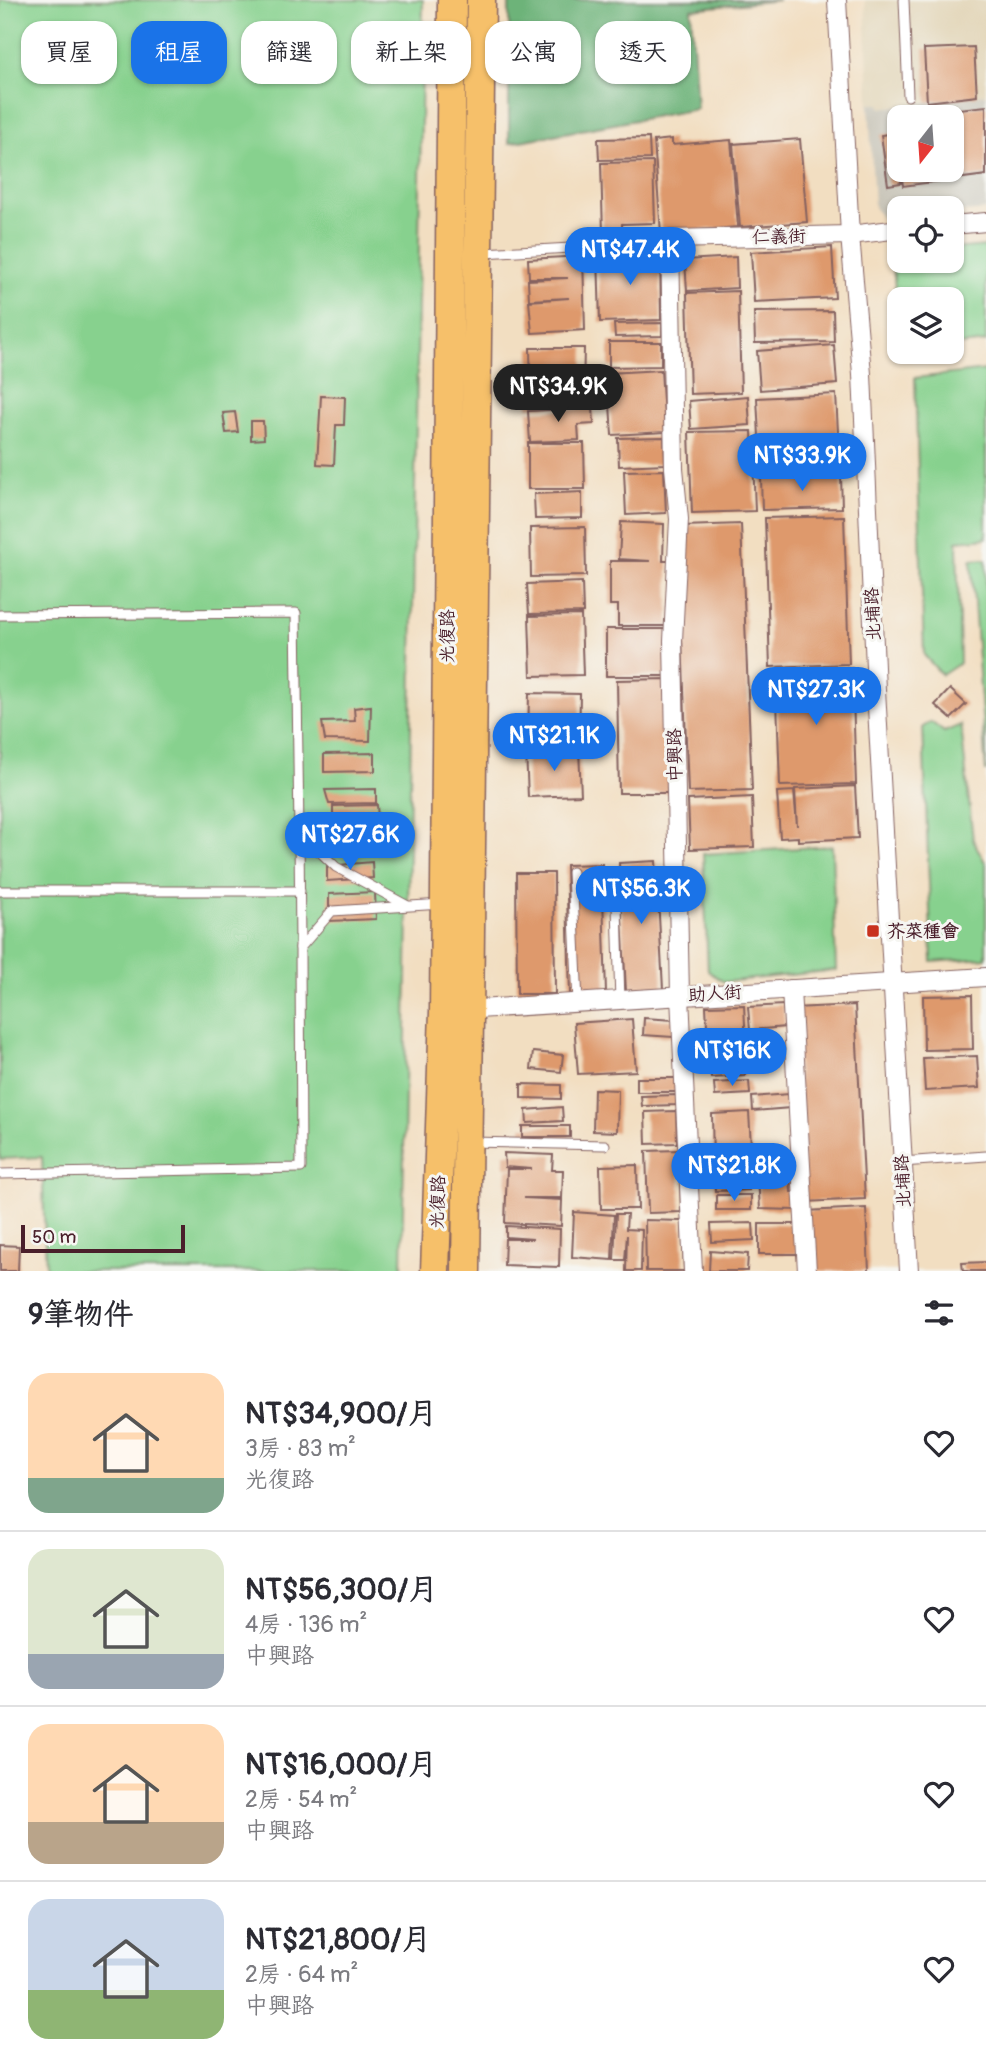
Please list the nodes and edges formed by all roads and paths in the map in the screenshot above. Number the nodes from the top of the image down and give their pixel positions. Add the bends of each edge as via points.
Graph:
1 (452, 0) edge
2 (481, 0) edge
3 (837, 0) edge
4 (904, 0) edge
5 (908, 96) dead end
6 (986, 222) edge
7 (964, 224) edge
8 (887, 231) edge
9 (850, 235) junction
10 (670, 239) junction
11 (463, 253) junction
12 (0, 615) edge
13 (299, 832) junction
14 (572, 873) dead end
15 (616, 876) dead end
16 (0, 891) edge
17 (300, 891) junction
18 (459, 904) junction
19 (407, 905) junction
20 (300, 948) junction
21 (986, 977) edge
22 (892, 983) junction
23 (790, 989) junction
24 (680, 996) junction
25 (620, 1001) junction
26 (578, 1003) junction
27 (457, 1010) junction
28 (468, 1142) junction
29 (605, 1145) dead end
30 (986, 1156) edge
31 (902, 1162) junction
32 (0, 1174) edge
33 (435, 1271) edge
34 (466, 1271) edge
35 (693, 1271) edge
36 (807, 1271) edge
37 (909, 1271) edge

1 - 11 main road, 光復路
2 - 11 main road, 光復路
3 - 9 street, 北埔路
4 - 5 lane
6 - 7 street
8 - 9 street, 仁義街
9 - 10 street, 仁義街
9 - 22 street, 北埔路 via 862,374
10 - 11 lane, 仁義街
10 - 24 street, 中興路 via 679,519 673,641
11 - 18 main road, 光復路
12 - 13 lane via 296,613
13 - 17 lane
13 - 19 lane via 336,867
14 - 26 lane
15 - 25 lane
16 - 17 lane
17 - 20 lane
18 - 19 lane
18 - 27 main road, 光復路
19 - 20 lane via 332,911
20 - 32 lane via 301,1168
21 - 22 street, 助人街
22 - 23 street, 助人街
22 - 31 street, 北埔路
23 - 24 street, 助人街
23 - 36 street
24 - 25 street, 助人街
24 - 35 street, 中興路
25 - 26 street, 助人街
26 - 27 street, 助人街
27 - 28 main road, 光復路
27 - 33 main road, 光復路
28 - 29 lane
28 - 34 main road, 光復路
30 - 31 lane
31 - 37 street, 北埔路

